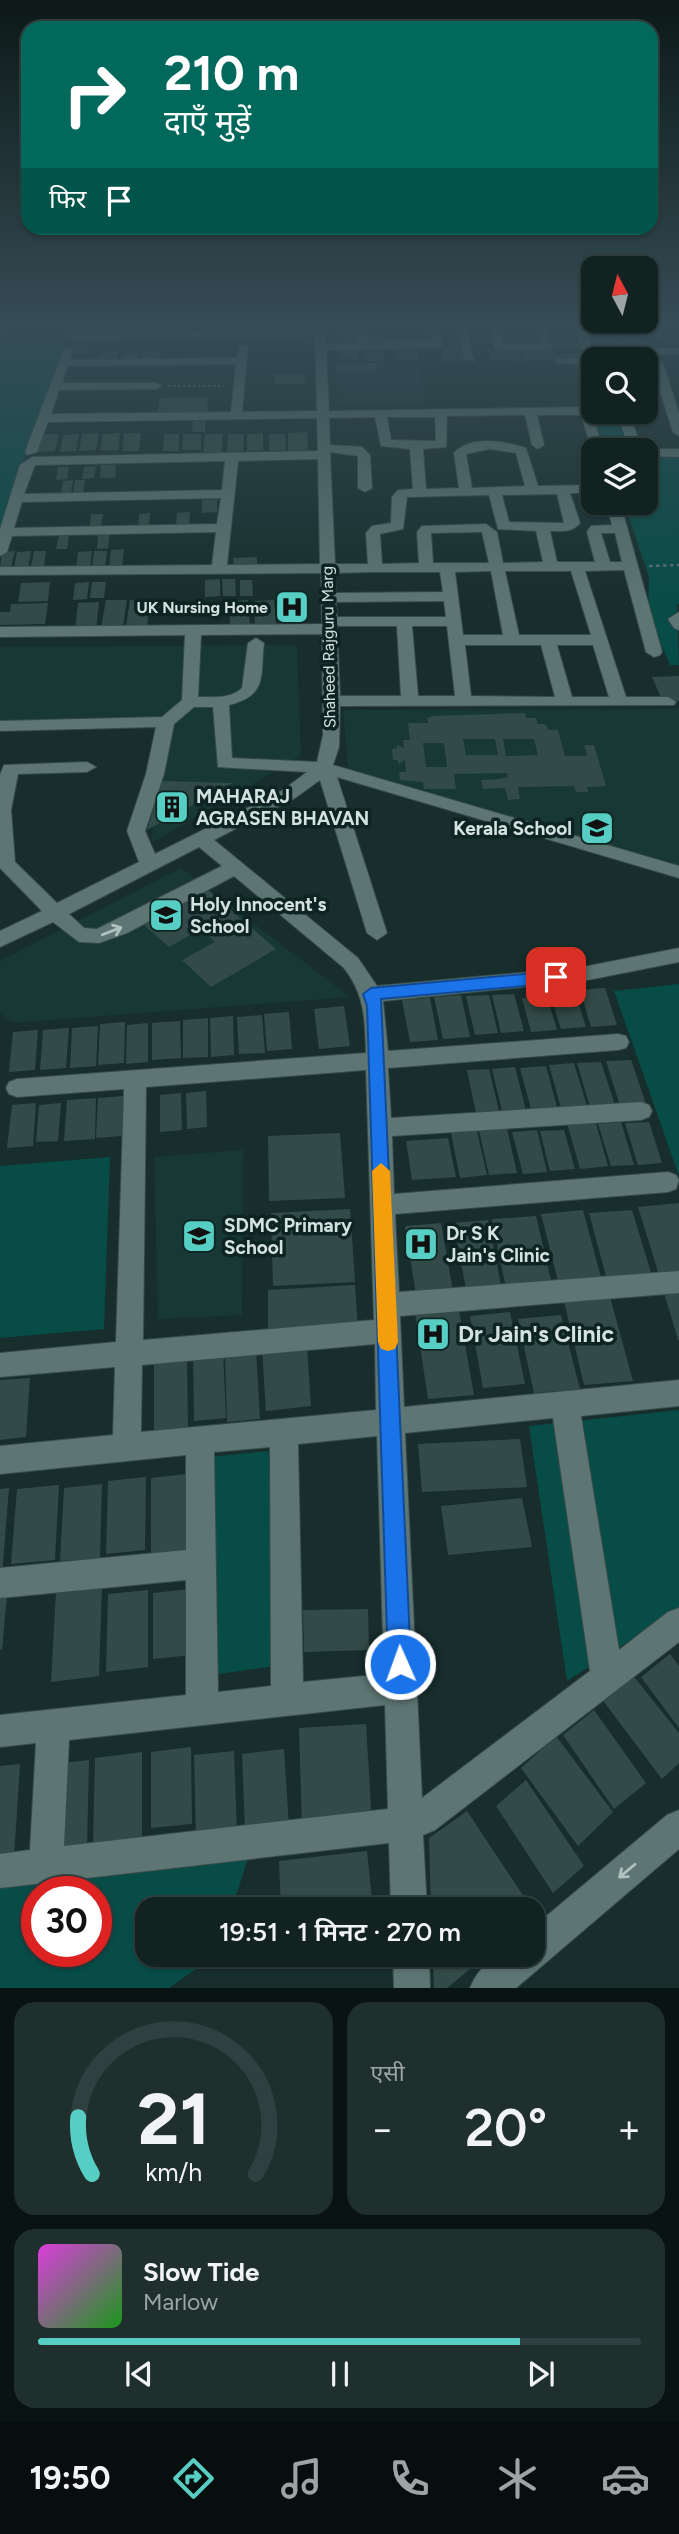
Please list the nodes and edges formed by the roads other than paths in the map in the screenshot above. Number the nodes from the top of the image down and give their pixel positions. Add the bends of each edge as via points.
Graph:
1 (43, 418) edge
2 (321, 419) edge
3 (381, 419) edge
4 (441, 419) edge
5 (454, 419) edge
6 (512, 419) edge
7 (532, 419) edge
8 (483, 430) junction
9 (538, 445) dead end
10 (416, 446) junction
11 (31, 452) dead end
12 (322, 452) junction
13 (658, 452) edge
14 (679, 453) edge
15 (232, 457) junction
16 (365, 488) dead end
17 (562, 489) junction
18 (581, 489) edge
19 (494, 490) junction
20 (532, 490) junction
21 (421, 491) junction
22 (466, 491) junction
23 (228, 494) junction
24 (16, 498) junction
25 (450, 509) junction
26 (617, 515) edge
27 (542, 527) junction
28 (224, 528) junction
29 (621, 529) junction
30 (6, 532) junction
31 (0, 552) edge
32 (632, 566) junction
33 (551, 567) junction
34 (577, 567) junction
35 (604, 567) junction
36 (447, 568) junction
37 (496, 568) junction
38 (375, 569) junction
39 (426, 569) junction
40 (219, 570) junction
41 (326, 570) junction
42 (0, 571) edge
43 (451, 596) junction
44 (327, 598) junction
45 (679, 617) edge
46 (454, 621) junction
47 (404, 622) junction
48 (328, 625) junction
49 (679, 625) edge
50 (193, 630) junction
51 (0, 632) edge
52 (456, 640) junction
53 (512, 640) junction
54 (548, 640) junction
55 (600, 640) junction
56 (256, 643) dead end
57 (654, 652) dead end
58 (332, 701) junction
59 (410, 701) junction
60 (190, 702) junction
61 (221, 702) junction
62 (464, 702) junction
63 (565, 702) junction
64 (619, 702) junction
65 (668, 702) dead end
66 (166, 722) junction
67 (0, 726) edge
68 (87, 767) dead end
69 (325, 768) junction
70 (5, 769) edge
71 (200, 837) junction
72 (3, 838) edge
73 (149, 863) junction
74 (236, 867) junction
75 (679, 872) edge
76 (54, 912) junction
77 (376, 933) dead end
78 (0, 940) edge
79 (679, 955) edge
80 (373, 1000) junction
81 (618, 1041) dead end
82 (377, 1061) junction
83 (135, 1079) junction
84 (17, 1088) dead end
85 (641, 1111) dead end
86 (379, 1128) junction
87 (668, 1182) dead end
88 (383, 1205) junction
89 (679, 1282) edge
90 (387, 1318) junction
91 (127, 1354) junction
92 (0, 1365) edge
93 (679, 1393) edge
94 (565, 1404) junction
95 (391, 1422) junction
96 (284, 1433) junction
97 (200, 1441) junction
98 (127, 1448) junction
99 (0, 1460) edge
100 (201, 1564) junction
101 (0, 1583) edge
102 (679, 1623) edge
103 (607, 1676) junction
104 (400, 1688) junction
105 (287, 1702) junction
106 (202, 1710) junction
107 (53, 1726) junction
108 (0, 1731) edge
109 (406, 1824) junction
110 (679, 1827) edge
111 (47, 1866) junction
112 (0, 1871) edge
113 (409, 1897) edge
114 (545, 1940) edge
115 (411, 1967) edge
116 (513, 1967) edge
117 (412, 1988) edge
118 (488, 1988) edge

1 - 11 street
2 - 12 street, Shaheed Rajguru Marg
3 - 10 street via 384,443
4 - 10 street via 442,444
5 - 8 street
6 - 8 street
7 - 9 street
8 - 20 street via 522,452
8 - 22 street via 460,453
10 - 21 street
12 - 15 street
12 - 16 street via 358,450 364,455
12 - 41 street, Shaheed Rajguru Marg
13 - 14 street
15 - 23 street
15 - 24 street via 40,460 26,465
17 - 18 street
17 - 20 street
17 - 27 street via 572,526
19 - 20 street
19 - 22 street
19 - 27 street via 503,526
21 - 25 street
21 - 38 street via 399,497 398,526 373,533
22 - 25 street
23 - 24 street
23 - 28 street
24 - 30 street
25 - 37 street via 490,532
25 - 39 street via 424,532
26 - 29 street
27 - 33 street
28 - 30 street
28 - 40 street
29 - 32 street
29 - 35 street via 594,532
30 - 31 street
32 - 35 street
32 - 57 street
33 - 34 street
33 - 37 street
34 - 35 street
34 - 55 street
36 - 37 street
36 - 39 street
36 - 43 street
37 - 53 street
38 - 39 street
38 - 41 street
40 - 41 street
40 - 42 street
41 - 44 street, Shaheed Rajguru Marg
43 - 44 street
43 - 46 street
44 - 48 street, Shaheed Rajguru Marg
45 - 49 street
46 - 47 street
46 - 52 street
47 - 48 street
47 - 59 street
48 - 50 street
48 - 58 street, Shaheed Rajguru Marg
50 - 51 street
50 - 60 street
52 - 53 street
52 - 62 street
53 - 54 street
54 - 55 street
54 - 63 street
55 - 64 street
56 - 61 street via 250,689 244,696
58 - 59 street
58 - 69 street, Shaheed Rajguru Marg
59 - 62 street
60 - 61 street
60 - 66 street
61 - 69 street via 224,763
62 - 63 street
63 - 64 street
64 - 65 street
66 - 67 street
66 - 73 street via 136,831
68 - 70 street
69 - 71 street via 289,794
69 - 75 street
69 - 77 street
70 - 72 street
71 - 73 street
71 - 74 street
72 - 76 street via 6,862
73 - 76 street
76 -> 74 street via 77,933 99,936
74 - 80 street via 351,963
76 - 78 street
79 - 80 street via 583,975
80 - 82 street
81 - 82 street
82 - 83 street
82 - 86 street
83 - 84 street
83 - 91 street
85 - 86 street
86 - 88 street
87 - 88 street
88 - 90 street
89 - 90 street
90 - 91 street
90 - 95 street
91 - 92 street
91 - 98 street
93 - 94 street
94 - 95 street
94 - 103 street
95 - 96 street
95 - 104 street
96 - 97 street
96 - 105 street
97 - 98 street
97 - 100 street
98 - 99 street
100 - 101 street
100 - 106 street
102 - 103 street
103 - 109 street via 423,1818
104 - 105 street
104 - 109 street
105 - 106 street
106 - 107 street
107 - 108 street
107 - 111 street
109 - 111 street
109 - 113 street
110 -> 114 street
111 - 112 street
115 - 117 street
116 - 118 street

